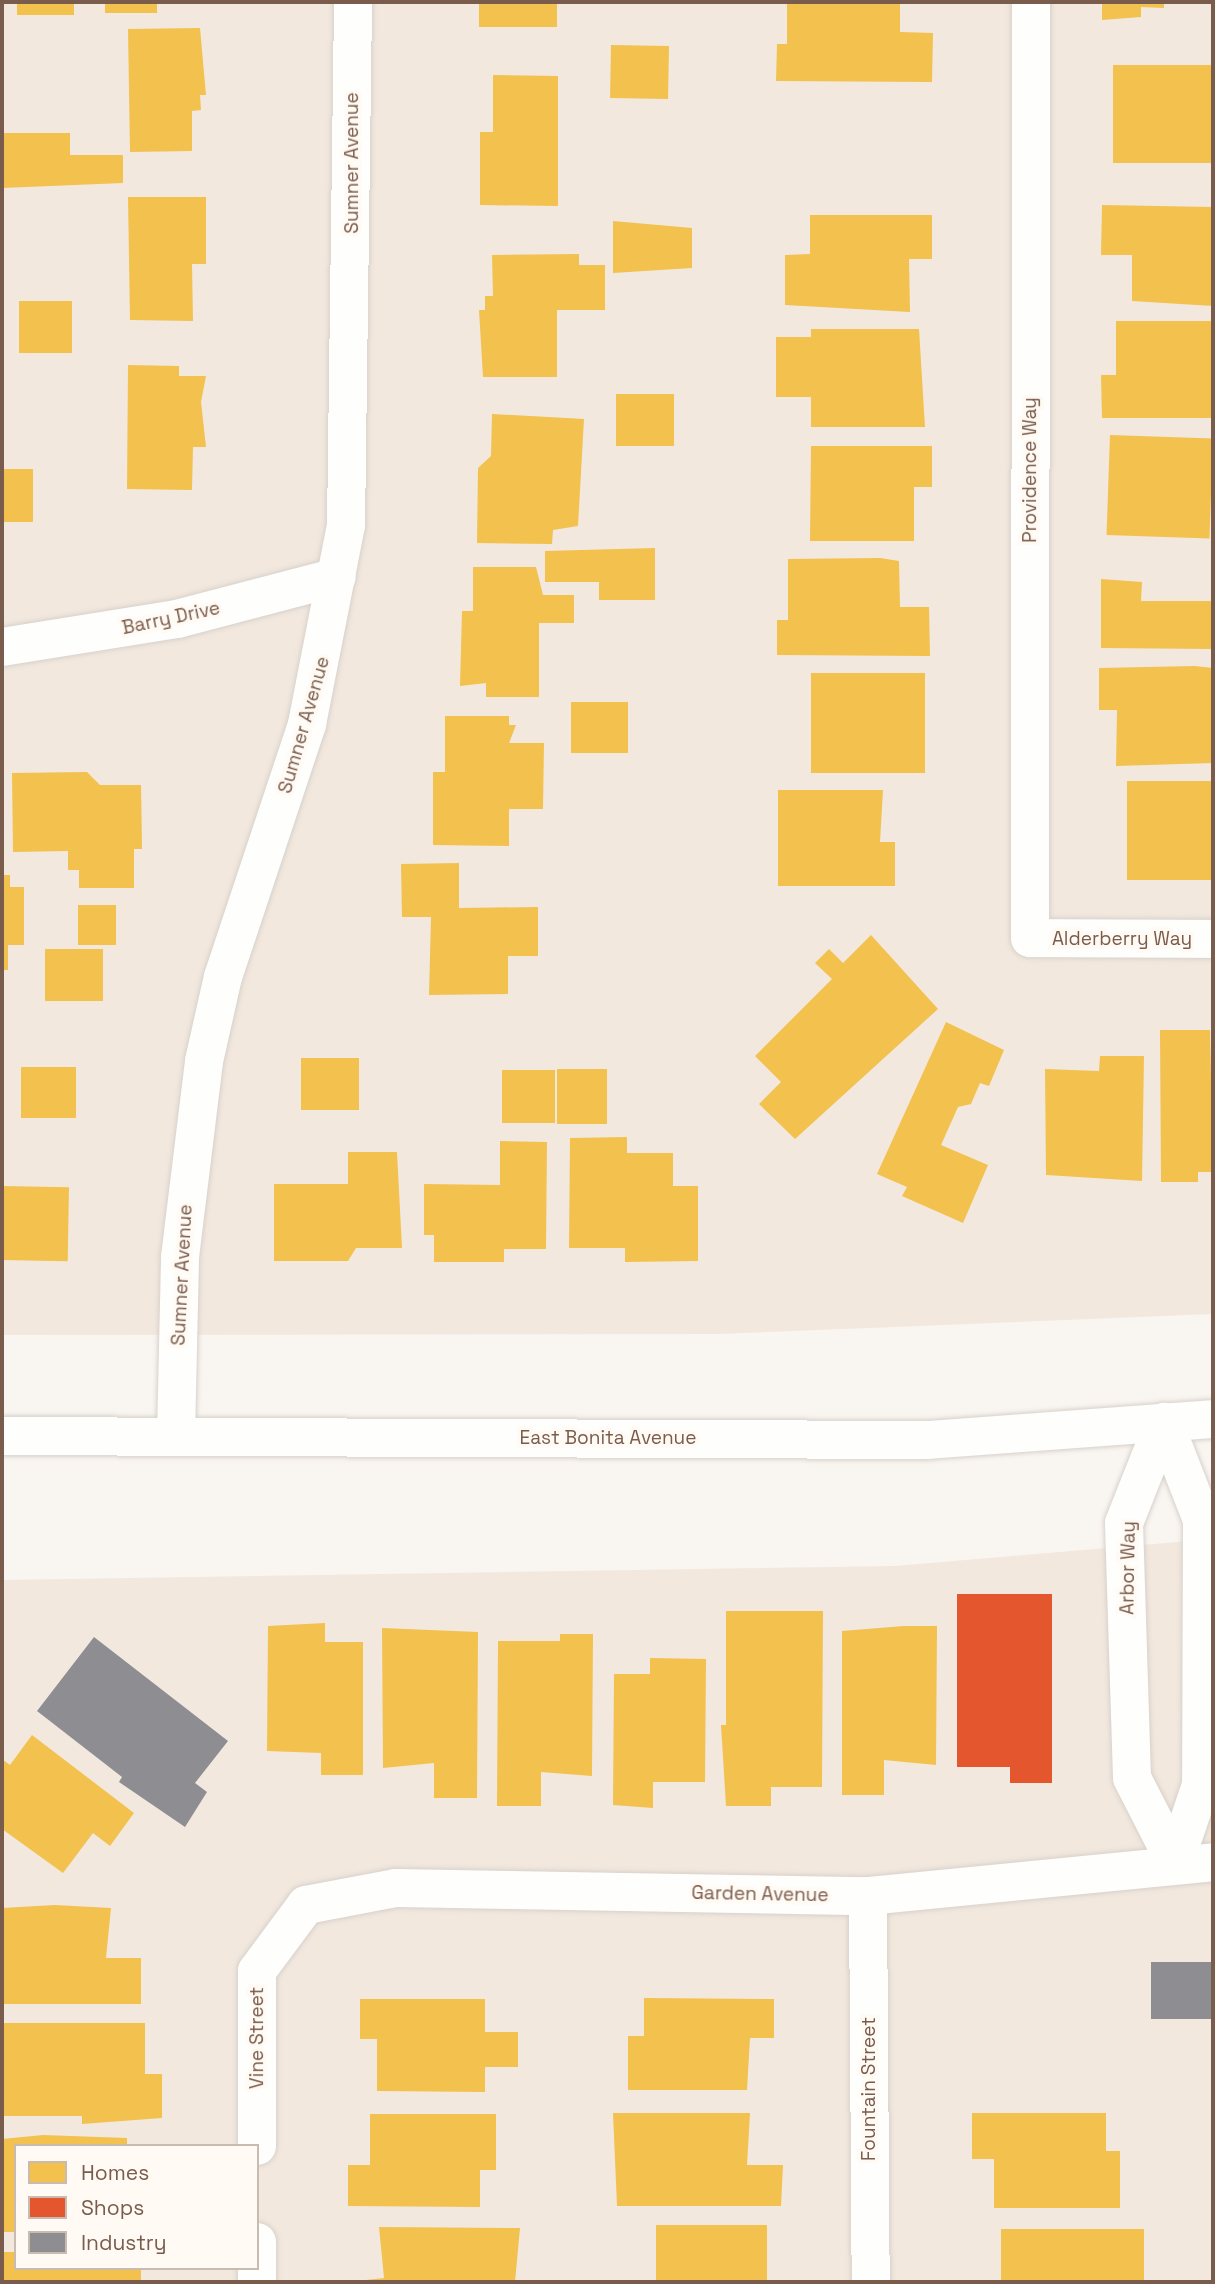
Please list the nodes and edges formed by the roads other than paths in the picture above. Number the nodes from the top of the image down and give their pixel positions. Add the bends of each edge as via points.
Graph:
1 (353, 2) edge
2 (1031, 2) edge
3 (337, 577) junction
4 (2, 647) edge
5 (1030, 938) joint
6 (1213, 939) edge
7 (1213, 1419) edge
8 (1164, 1422) junction
9 (2, 1436) edge
10 (176, 1436) junction
11 (1175, 1862) junction
12 (1213, 1862) edge
13 (868, 1896) junction
14 (306, 1905) joint
15 (257, 2144) edge
16 (871, 2282) edge

1 - 3 street, Sumner Avenue via 352,426
2 - 5 street, Providence Way
3 - 4 street, Barry Drive via 177,619
3 - 10 street, Sumner Avenue via 307,724 223,977 204,1061 180,1257
5 - 6 street, Alderberry Way
7 - 8 street, East Bonita Avenue
8 - 10 street, East Bonita Avenue via 928,1440
8 - 11 street via 1202,1520 1201,1785
8 - 11 street, Arbor Way via 1124,1523 1132,1779
9 - 10 street, East Bonita Avenue
11 - 12 street, Garden Avenue
11 - 13 street, Garden Avenue
13 - 14 street, Garden Avenue via 396,1888
13 - 16 street, Fountain Street
14 - 15 street, Vine Street via 257,1971

